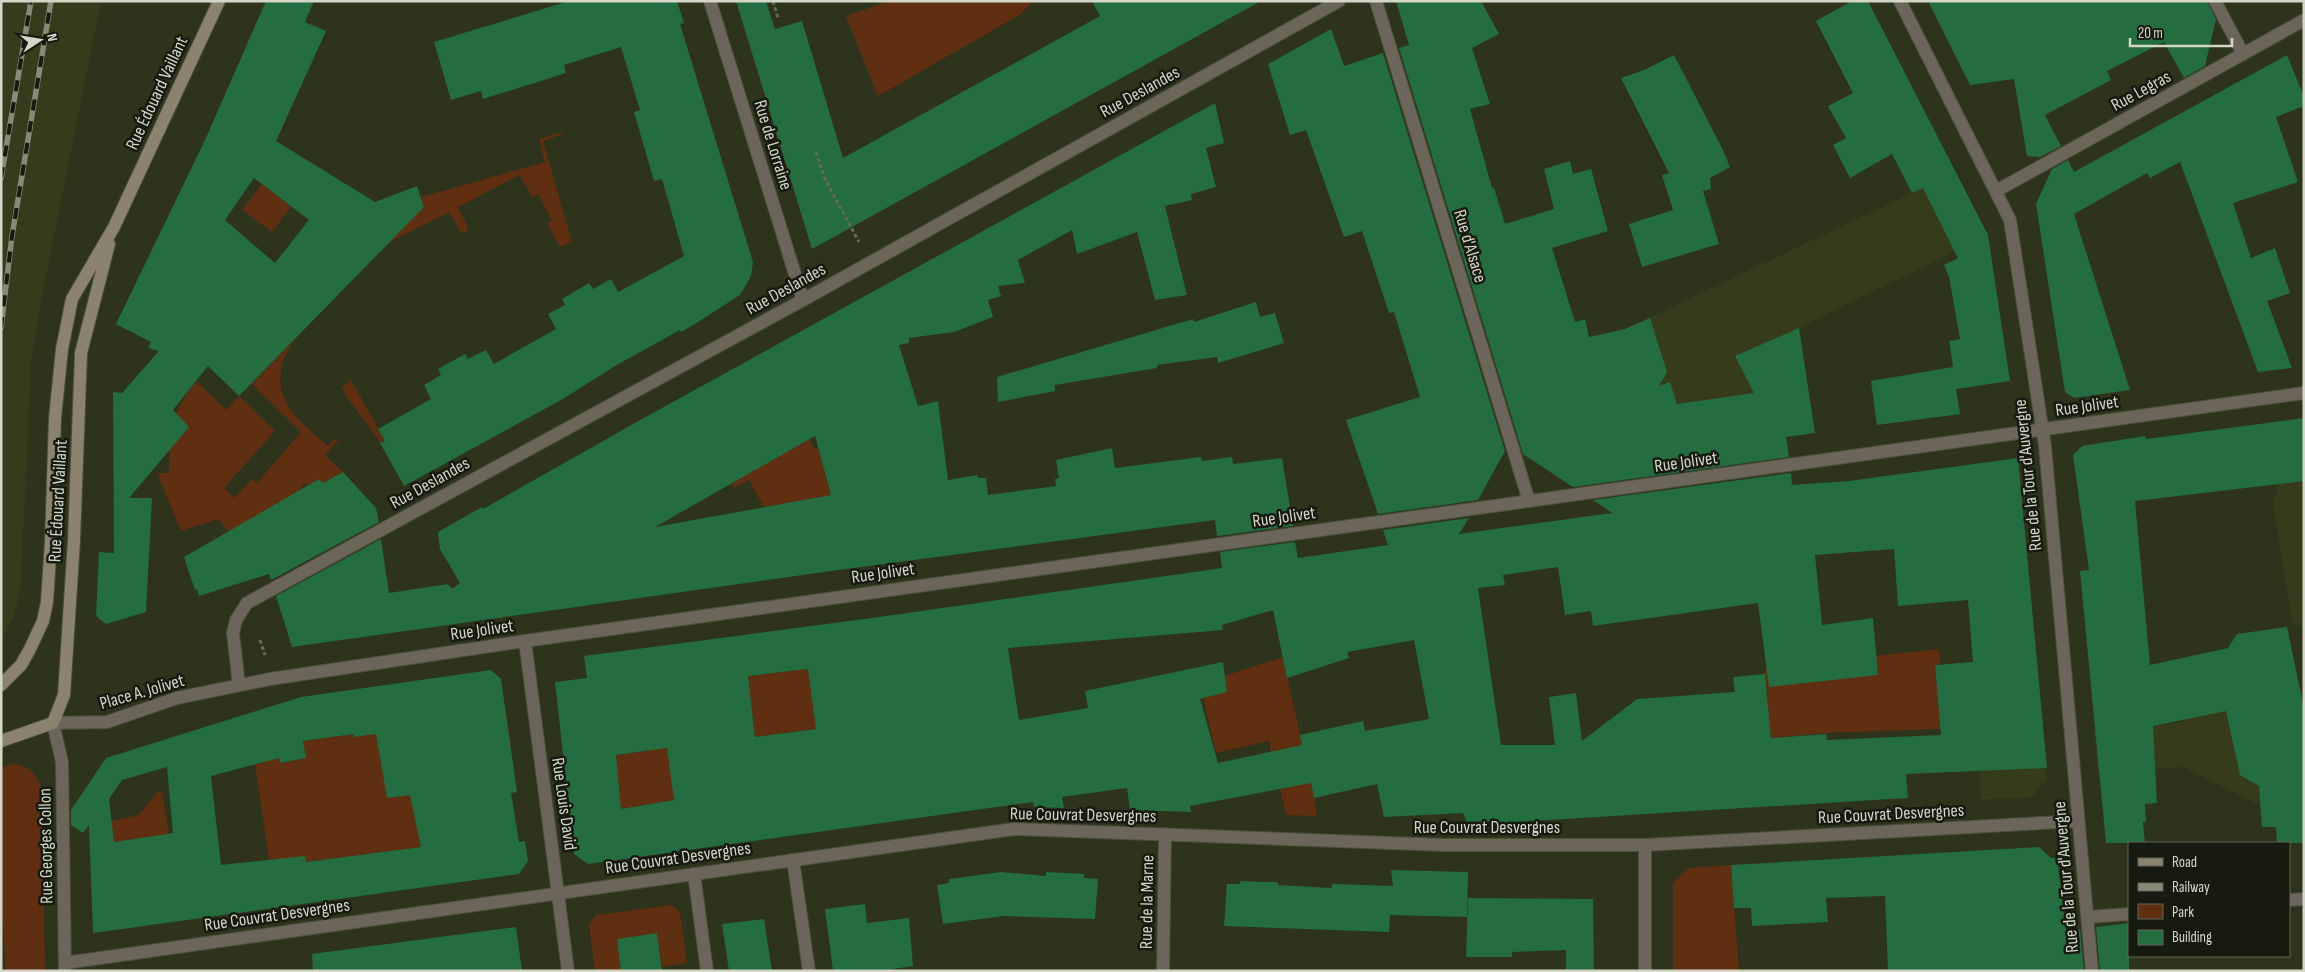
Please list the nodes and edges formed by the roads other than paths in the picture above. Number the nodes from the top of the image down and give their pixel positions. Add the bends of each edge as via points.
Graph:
1 (219, 1) edge
2 (710, 1) edge
3 (1339, 1) edge
4 (1376, 1) edge
5 (1900, 1) edge
6 (2215, 1) edge
7 (2304, 20) edge
8 (2243, 54) junction
9 (1996, 191) junction
10 (114, 226) junction
11 (803, 300) junction
12 (2304, 393) edge
13 (2042, 429) junction
14 (1529, 501) junction
15 (525, 641) junction
16 (270, 679) joint
17 (1, 685) edge
18 (239, 685) junction
19 (54, 723) junction
20 (1, 741) edge
21 (2078, 821) junction
22 (1165, 834) junction
23 (1645, 845) junction
24 (793, 860) junction
25 (694, 874) junction
26 (558, 893) junction
27 (2304, 899) edge
28 (2290, 900) edge
29 (2128, 914) edge
30 (2088, 917) junction
31 (65, 967) edge
32 (568, 971) edge
33 (707, 971) edge
34 (809, 971) edge
35 (1163, 971) edge
36 (1645, 971) edge
37 (2092, 971) edge

1 - 10 main road, Rue Édouard Vaillant
2 - 11 street, Rue de Lorraine
3 - 11 street, Rue Deslandes
4 - 14 street, Rue d'Alsace
5 - 9 street, Rue de la Tour d'Auvergne
6 - 8 street
7 - 8 street, Rue Legras
8 - 9 street, Rue Legras
9 - 13 street, Rue de la Tour d'Auvergne via 2010,220
10 - 17 main road, Rue Édouard Vaillant via 72,299 62,349 55,418 52,541 43,621 21,664
10 - 19 main road, Rue Édouard Vaillant via 81,353 64,695
11 - 18 street, Rue Deslandes via 247,603 236,620 233,633
12 - 13 street, Rue Jolivet
13 - 14 street, Rue Jolivet
13 - 21 street, Rue de la Tour d'Auvergne
14 - 15 street, Rue Jolivet
15 - 16 street, Rue Jolivet
15 - 26 street, Rue Louis David
16 - 18 street, Place A. Jolivet
18 - 19 street, Place A. Jolivet via 177,698 108,722
19 - 20 main road
19 - 31 street, Rue Georges Collon via 63,772
21 - 23 street, Rue Couvrat Desvergnes
21 - 30 street, Rue de la Tour d'Auvergne
22 - 23 street, Rue Couvrat Desvergnes via 1444,845
22 - 24 street, Rue Couvrat Desvergnes via 1014,829
22 - 35 street, Rue de la Marne
23 - 36 street
24 - 25 street, Rue Couvrat Desvergnes
24 - 34 street
25 - 26 street, Rue Couvrat Desvergnes
25 - 33 street
26 - 31 street, Rue Couvrat Desvergnes
26 - 32 street, Rue Louis David
27 - 28 street
29 - 30 street
30 - 37 street, Rue de la Tour d'Auvergne

